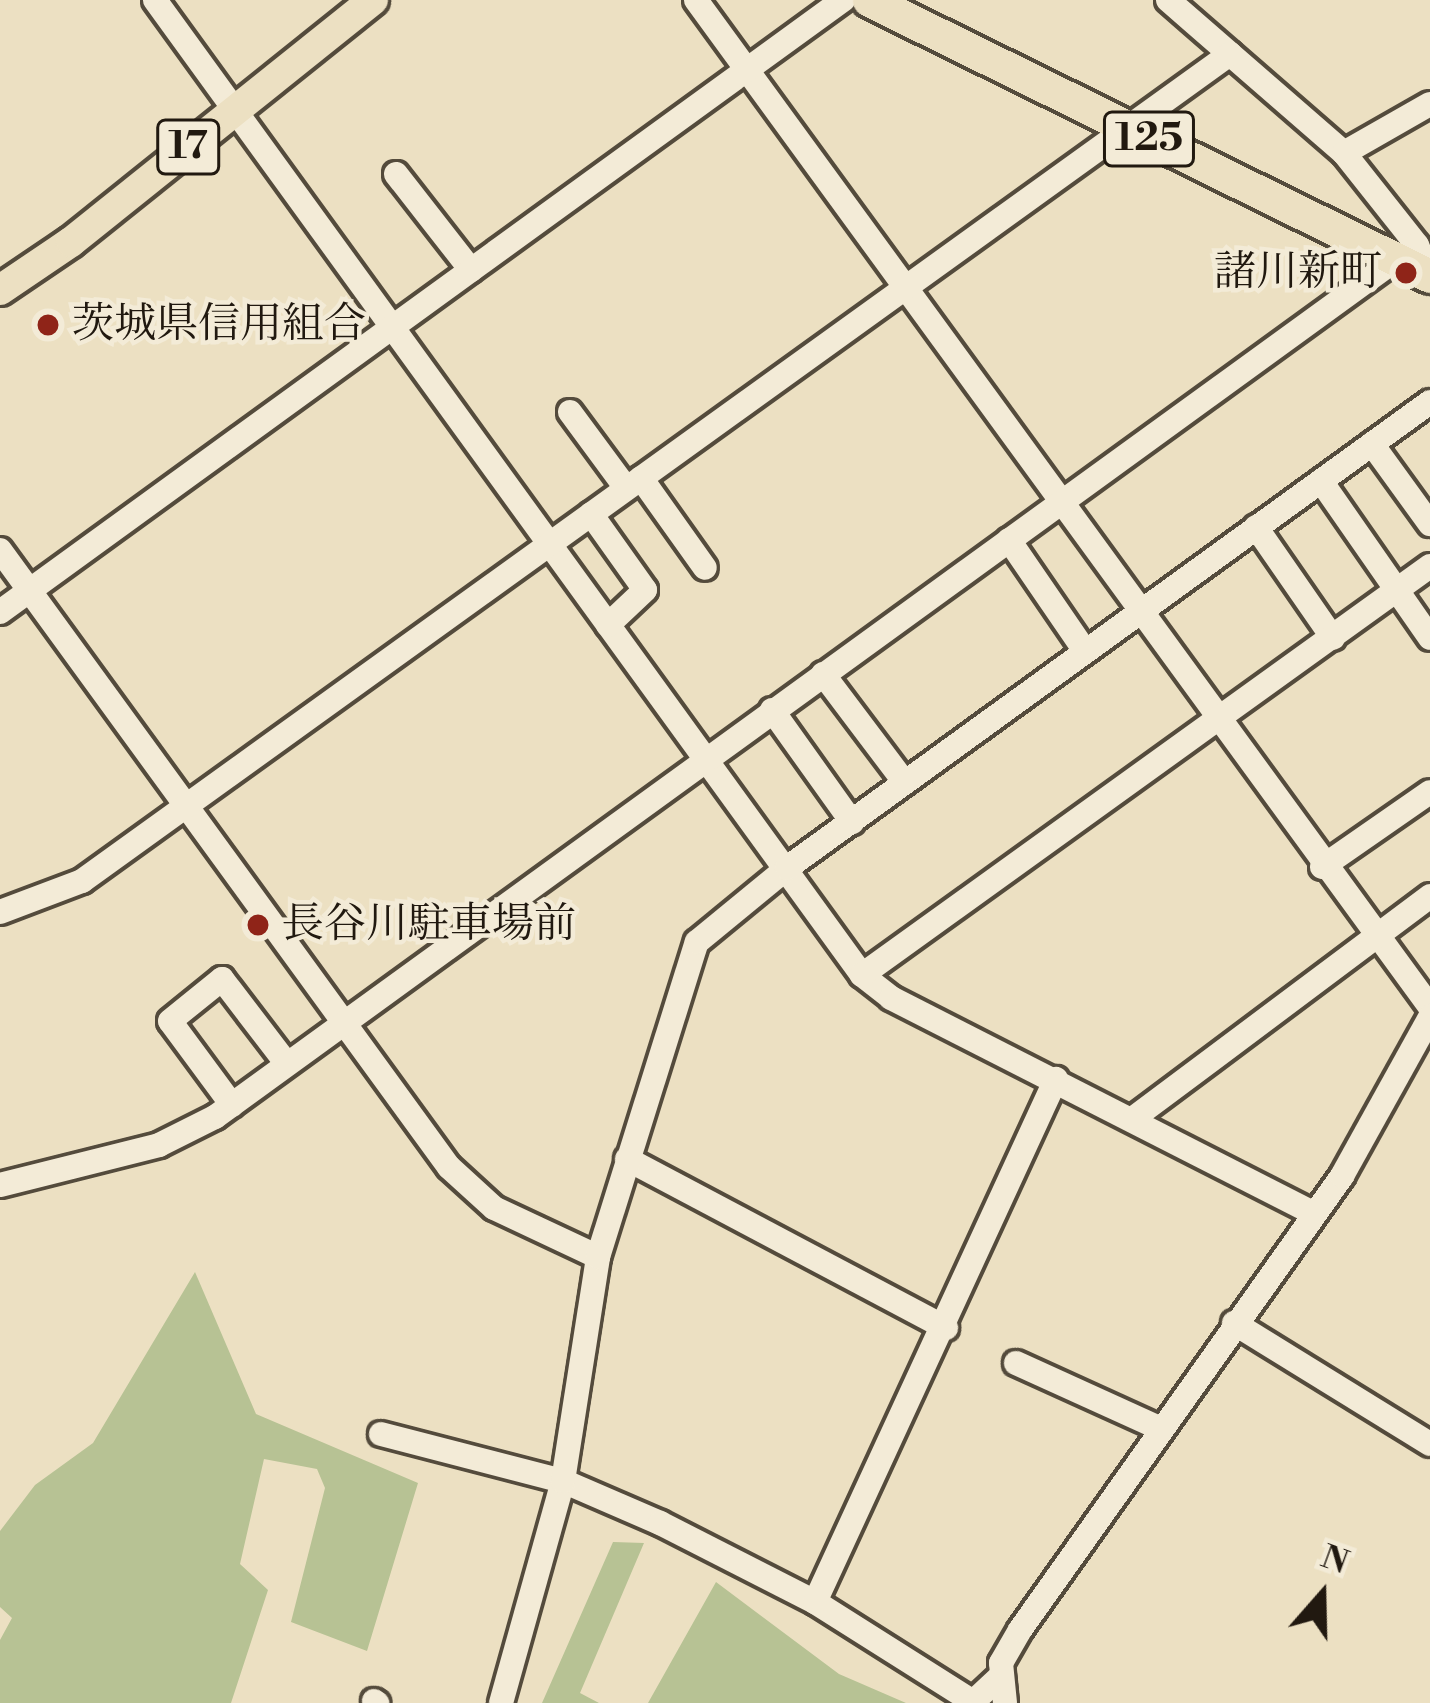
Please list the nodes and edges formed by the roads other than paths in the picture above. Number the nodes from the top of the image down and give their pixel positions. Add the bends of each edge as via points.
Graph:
1 (155, 0) edge
2 (373, 0) edge
3 (696, 0) edge
4 (843, 0) edge
5 (869, 0) edge
6 (1168, 0) edge
7 (1230, 54) junction
8 (748, 72) junction
9 (1430, 104) edge
10 (236, 108) junction
11 (1122, 126) junction
12 (1344, 153) junction
13 (397, 174) dead end
14 (1396, 259) junction
15 (471, 271) junction
16 (1430, 276) edge
17 (903, 285) junction
18 (0, 290) edge
19 (394, 326) junction
20 (1430, 401) edge
21 (570, 412) dead end
22 (1372, 444) junction
23 (1321, 481) junction
24 (634, 483) junction
25 (1059, 504) junction
26 (591, 514) junction
27 (1430, 524) edge
28 (1256, 527) junction
29 (1009, 540) junction
30 (548, 545) junction
31 (0, 550) edge
32 (1430, 566) edge
33 (706, 568) dead end
34 (30, 590) junction
35 (1396, 592) junction
36 (0, 612) edge
37 (1136, 613) junction
38 (608, 625) junction
39 (1333, 638) junction
40 (1430, 638) edge
41 (1084, 651) junction
42 (823, 674) junction
43 (772, 710) junction
44 (1219, 722) junction
45 (706, 758) junction
46 (905, 783) junction
47 (1430, 792) edge
48 (186, 808) junction
49 (852, 822) junction
50 (1322, 867) junction
51 (787, 868) junction
52 (1430, 896) edge
53 (0, 912) edge
54 (1371, 936) junction
55 (862, 975) junction
56 (1430, 1007) edge
57 (1430, 1017) edge
58 (343, 1024) junction
59 (287, 1064) junction
60 (1056, 1079) junction
61 (232, 1106) junction
62 (1135, 1117) junction
63 (627, 1159) junction
64 (0, 1185) edge
65 (1313, 1213) junction
66 (598, 1257) junction
67 (1234, 1323) junction
68 (946, 1328) junction
69 (1016, 1363) dead end
70 (1159, 1428) junction
71 (381, 1435) dead end
72 (1430, 1444) edge
73 (563, 1480) junction
74 (815, 1602) junction
75 (1000, 1677) junction
76 (501, 1703) edge
77 (1005, 1703) edge

1 - 10 street
2 - 10 main road, 17
3 - 8 street
4 - 8 street
5 - 11 highway, 125
6 - 7 street
7 - 11 street
7 - 12 street
8 - 15 street
8 - 17 street
9 - 12 street
10 - 18 main road, 17
10 - 19 street
11 - 14 highway, 125
11 - 17 street
12 - 16 street via 1417,245
13 - 15 street
14 - 16 highway, 125
14 - 25 street
15 - 19 street
17 - 24 street
17 - 25 street
19 - 30 street
19 - 34 street
20 - 22 street
21 - 24 street
22 - 23 street
22 - 27 street
23 - 28 street
23 - 35 street
24 - 26 street
24 - 33 street
25 - 29 street
25 - 37 street
26 - 30 street
26 - 38 street via 644,590
28 - 37 street
28 - 39 street
29 - 41 street
29 - 42 street
30 - 38 street
30 - 48 street
31 - 34 street
32 - 35 street
34 - 36 street
34 - 48 street
35 - 39 street
35 - 40 street
37 - 41 street
37 - 44 street
38 - 45 street
39 - 44 street
41 - 46 street
42 - 43 street
42 - 46 street
43 - 45 street
43 - 49 street
44 - 50 street
44 - 55 street
45 - 51 street
45 - 58 street
46 - 49 street
47 - 50 street
48 - 53 street via 82,881
48 - 58 street
49 - 51 street
50 - 54 street
51 - 55 street
51 - 63 street via 697,942
52 - 54 street
54 - 56 street
54 - 62 street
55 - 60 street via 891,998
57 - 65 street via 1375,1124
58 - 59 street
58 - 66 street via 471,1192
59 - 61 street
59 - 61 street via 222,979 170,1021
60 - 62 street
60 - 68 street
61 - 64 street via 159,1145
62 - 65 street
63 - 66 street
63 - 68 street
65 - 67 street
66 - 73 street
67 - 70 street
67 - 72 street
68 - 74 street
69 - 70 street
70 - 75 street via 1020,1630
71 - 73 street
73 - 74 street
73 - 76 street
74 - 75 street via 973,1702
75 - 77 street

